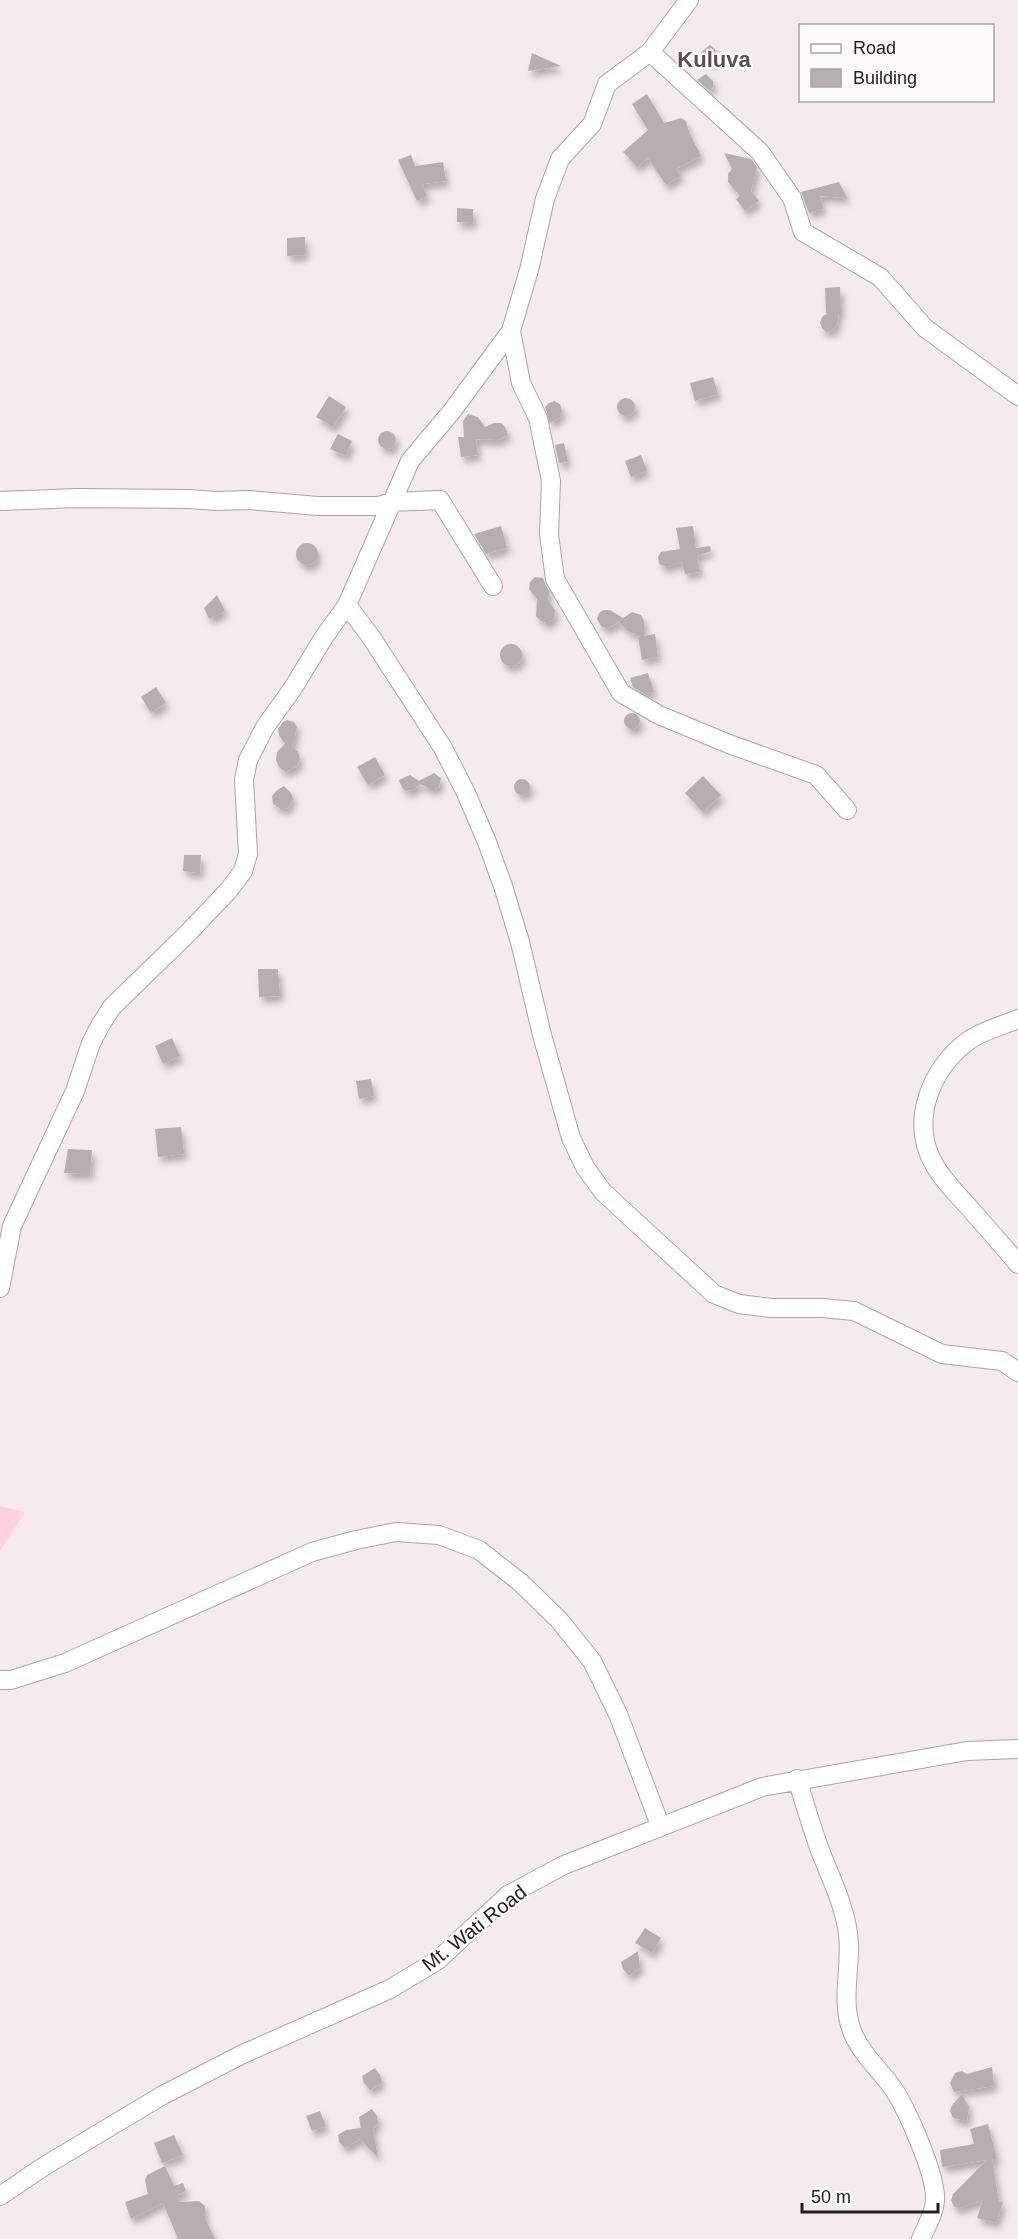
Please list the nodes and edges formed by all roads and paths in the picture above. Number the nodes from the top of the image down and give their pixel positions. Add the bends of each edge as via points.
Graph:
1 (689, 0) edge
2 (650, 52) junction
3 (511, 331) junction
4 (1018, 396) edge
5 (0, 501) edge
6 (391, 502) junction
7 (493, 586) dead end
8 (347, 605) junction
9 (847, 810) dead end
10 (1018, 1019) edge
11 (6, 1230) edge
12 (1018, 1264) edge
13 (0, 1288) edge
14 (1018, 1372) edge
15 (0, 1680) edge
16 (1018, 1749) edge
17 (797, 1779) junction
18 (660, 1826) junction
19 (0, 2196) edge
20 (921, 2239) edge

1 - 2 street
2 - 3 street via 607,84 592,124 560,159 545,199
2 - 4 street via 760,152 792,198 803,232 880,277 925,328
3 - 6 street via 453,411 410,461
3 - 9 street via 521,383 538,418 551,481 549,534 555,579 621,693 729,744 816,775
5 - 6 street via 189,499 318,506 379,506
6 - 7 street via 440,500
6 - 8 street
8 - 11 street via 265,727 248,760 244,780 248,854 243,871 100,1024 75,1090
8 - 14 street via 442,748 466,794 503,886 571,1138 603,1192 714,1294 739,1304 771,1308 854,1311 942,1354 1002,1361
10 - 12 street via 969,1040 947,1060 931,1086 923,1114 925,1141 934,1165
11 - 13 street
15 - 18 street via 65,1663 312,1552 396,1532 439,1535 478,1550 520,1582 559,1620 592,1661 618,1714
16 - 17 street, Mt. Wati Road via 967,1751
17 - 18 street, Mt. Wati Road via 762,1787
17 - 20 street via 848,1928 848,2016 852,2031 860,2048 902,2101 933,2183 934,2211
18 - 19 street, Mt. Wati Road via 564,1865 508,1895 438,1960 390,1989 243,2054 163,2095

